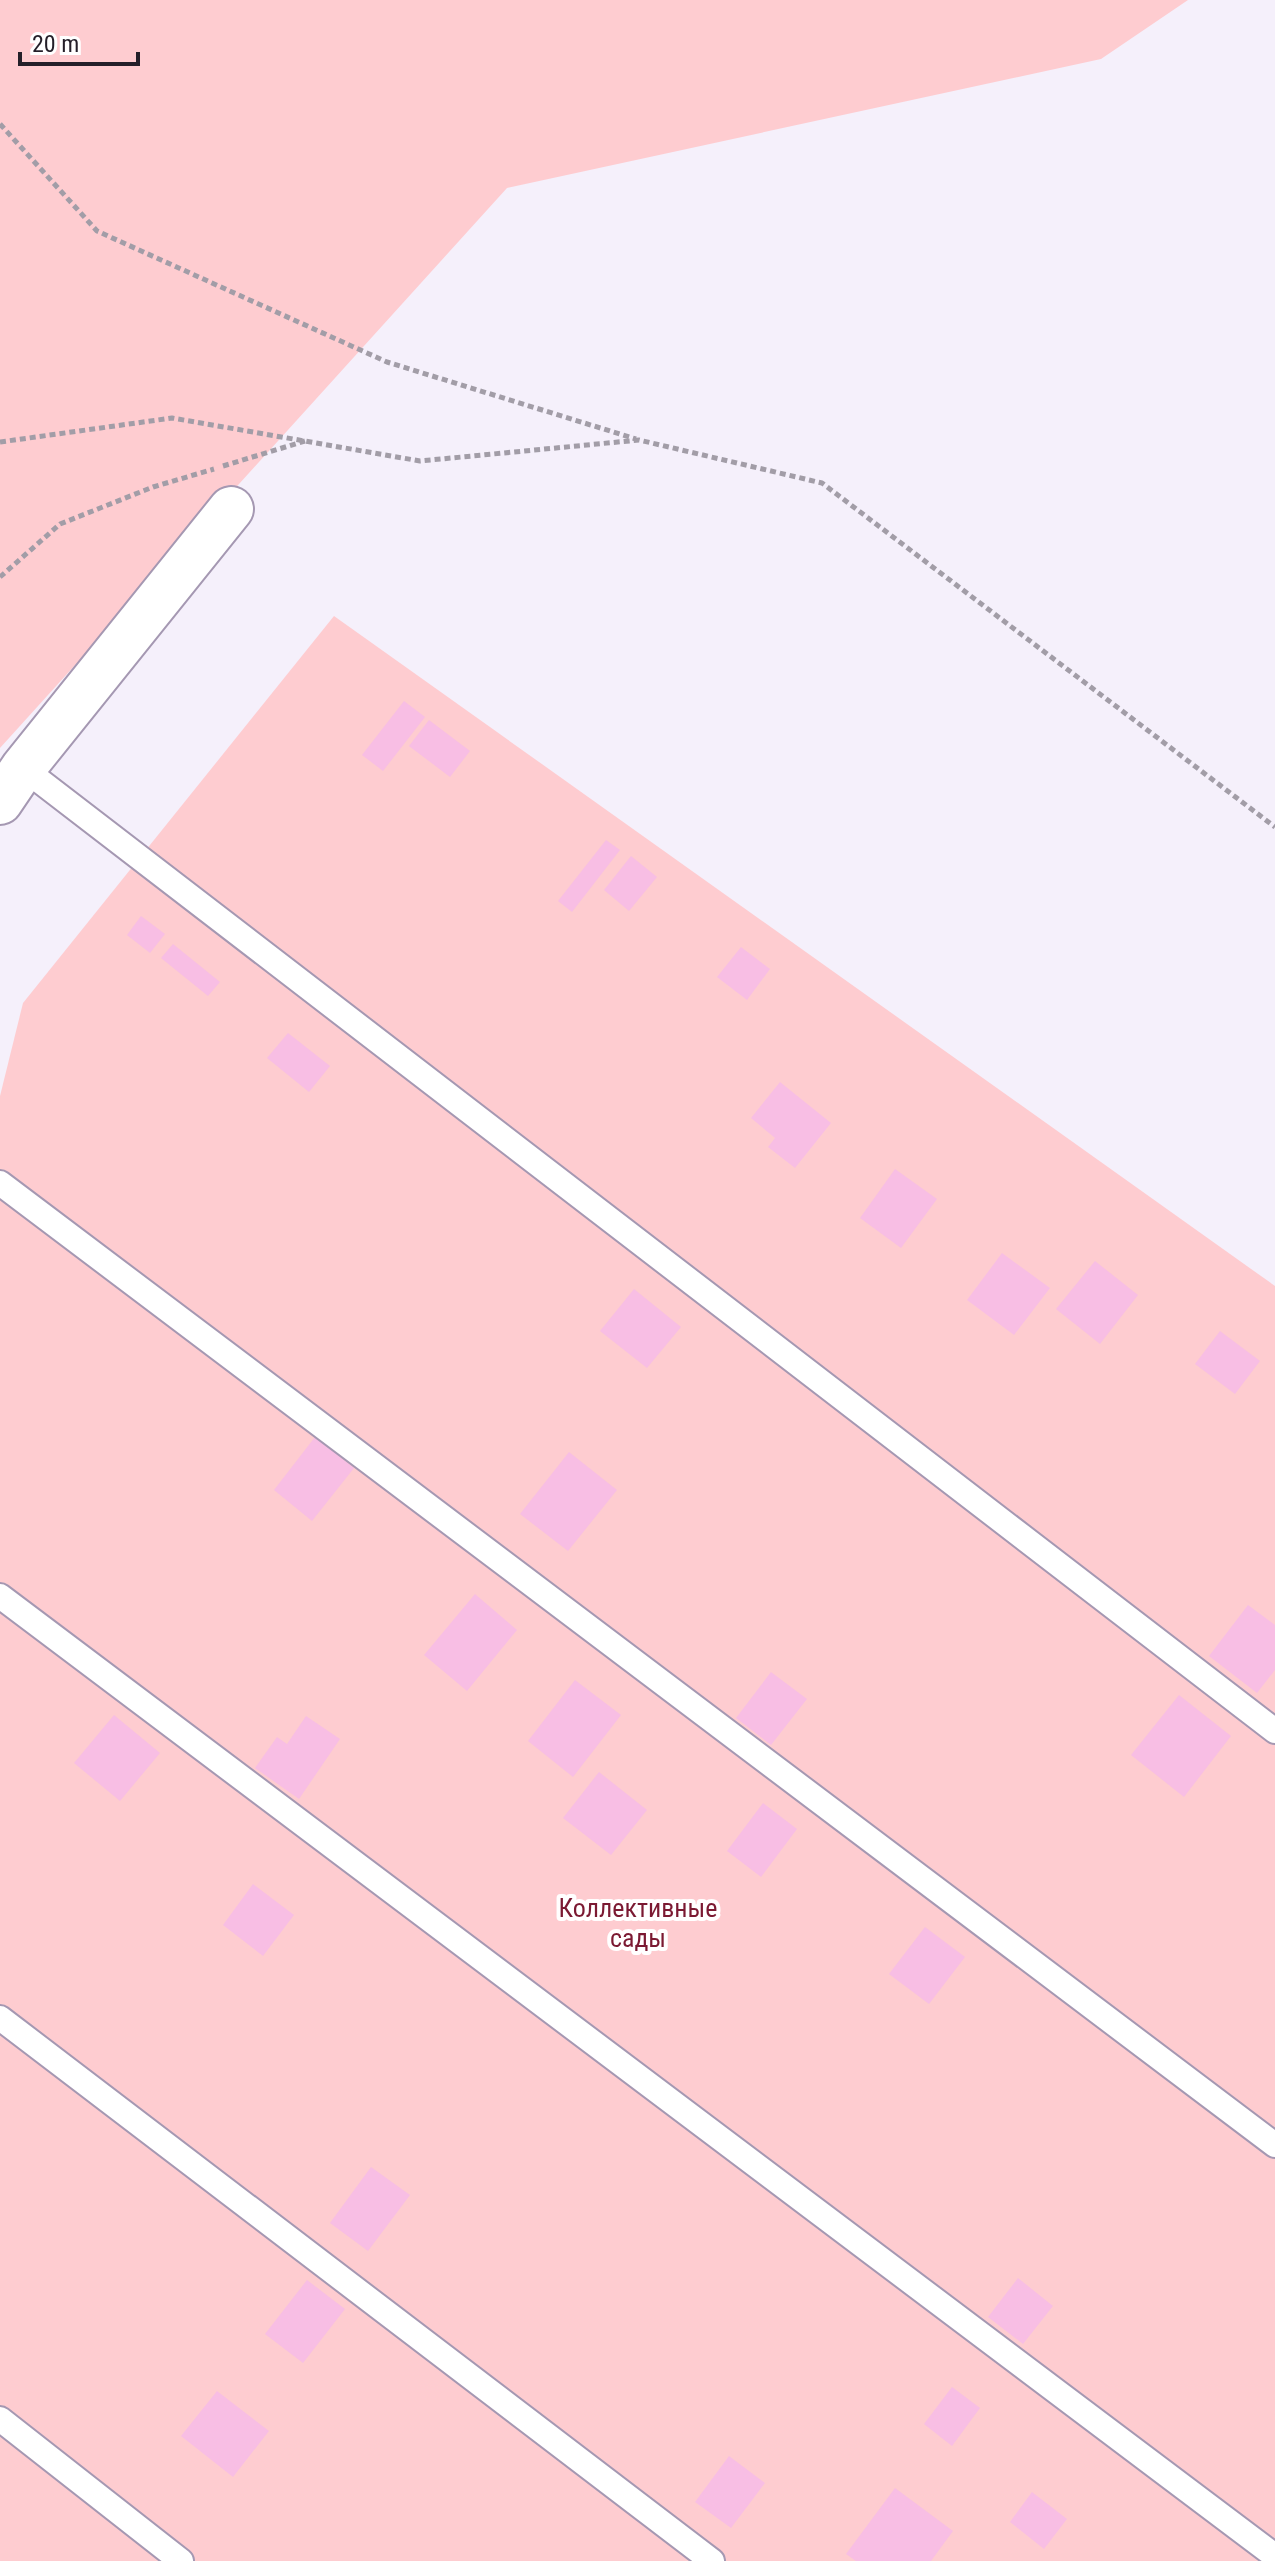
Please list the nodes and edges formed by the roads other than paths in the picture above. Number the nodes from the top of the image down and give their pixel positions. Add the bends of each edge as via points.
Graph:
1 (231, 509) dead end
2 (12, 785) edge
3 (0, 1183) edge
4 (0, 1596) edge
5 (1275, 1731) edge
6 (0, 2018) edge
7 (1275, 2145) edge
8 (0, 2419) edge
9 (1275, 2556) edge
10 (181, 2561) edge
11 (712, 2561) edge

1 - 2 street
2 - 5 lane
3 - 7 lane
4 - 9 lane
6 - 11 lane
8 - 10 lane

